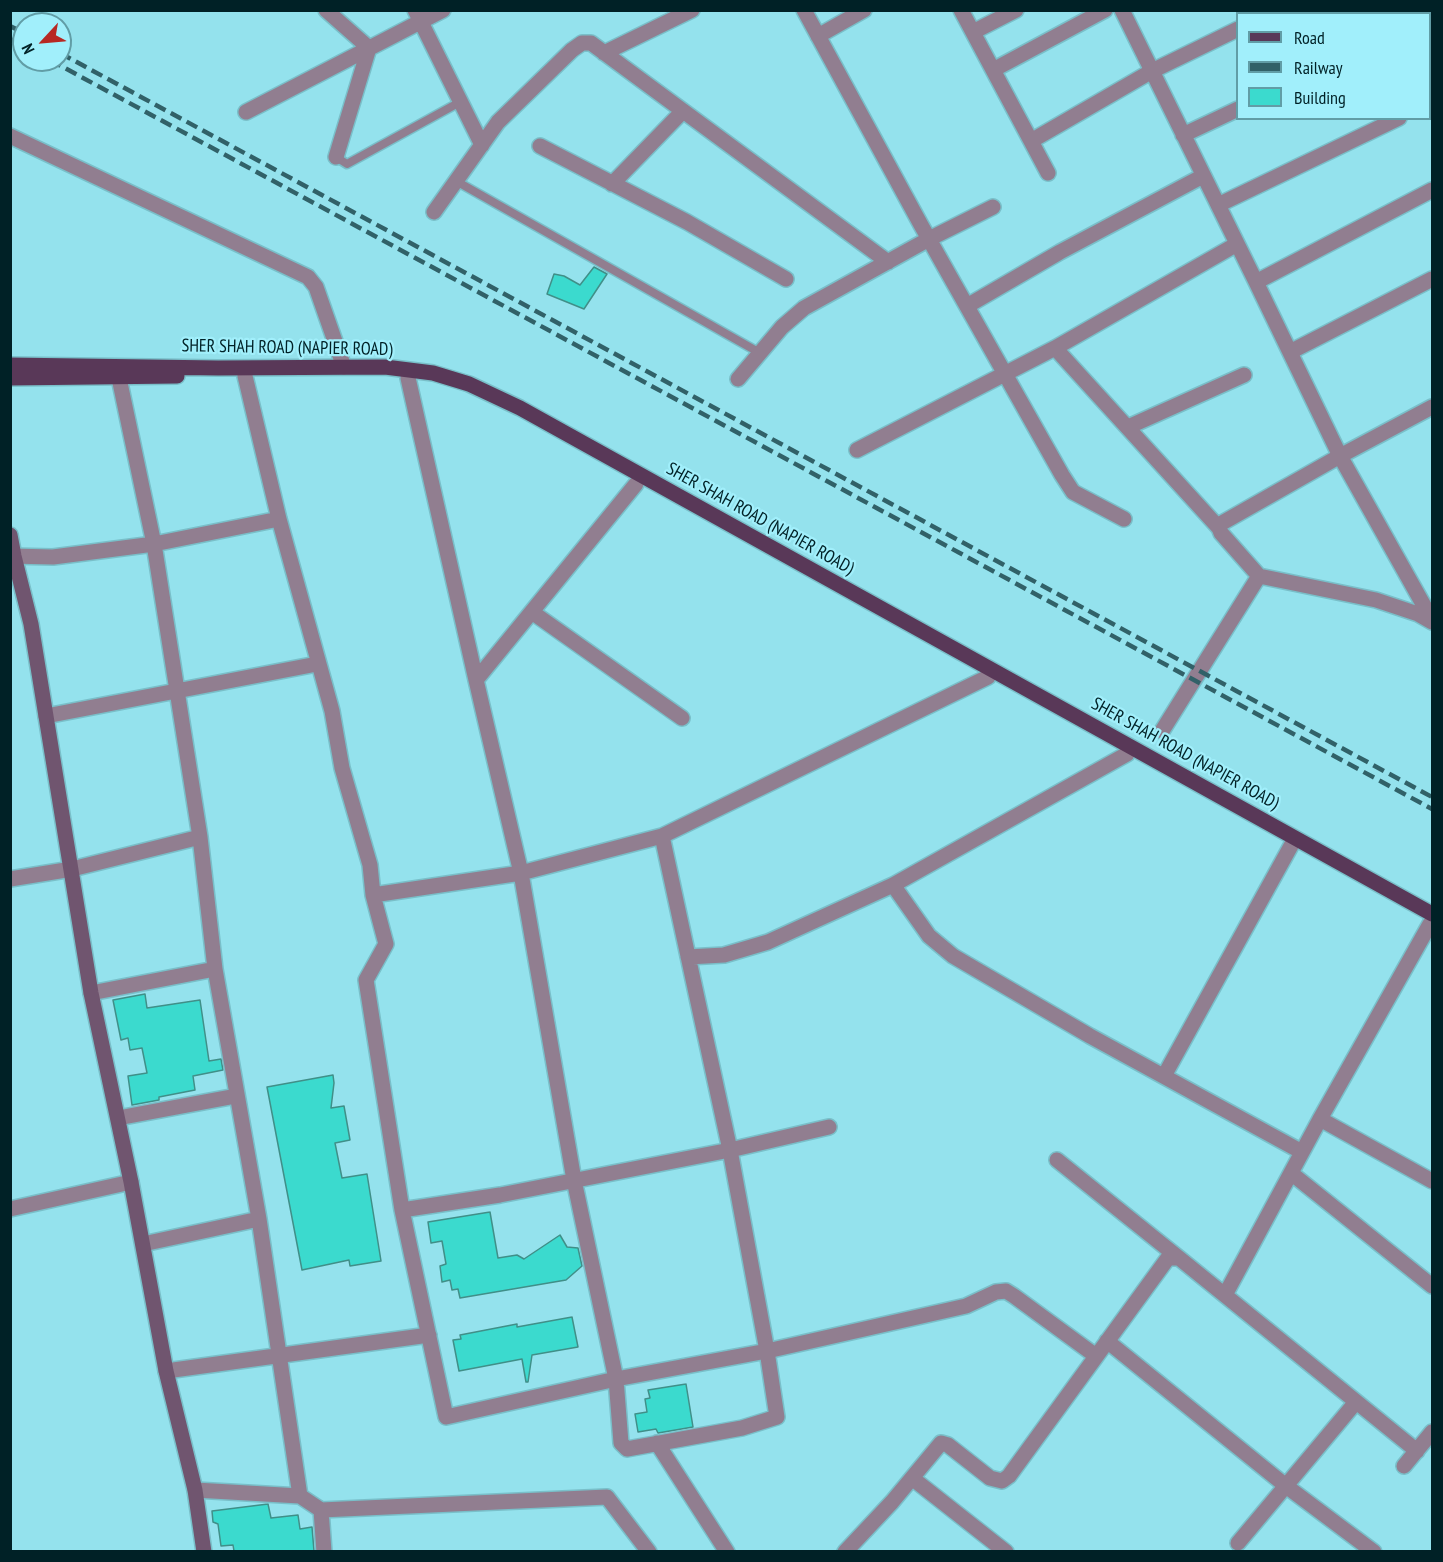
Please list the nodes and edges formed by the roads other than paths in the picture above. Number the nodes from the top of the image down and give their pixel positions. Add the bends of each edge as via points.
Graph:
1 (326, 10) edge
2 (443, 10) edge
3 (692, 10) edge
4 (804, 10) edge
5 (864, 10) edge
6 (961, 10) edge
7 (1016, 10) edge
8 (1105, 10) edge
9 (1122, 10) edge
10 (417, 16) edge
11 (1236, 30) edge
12 (973, 32) junction
13 (818, 36) junction
14 (369, 48) junction
15 (604, 53) junction
16 (993, 70) junction
17 (1152, 71) junction
18 (460, 102) junction
19 (1236, 110) edge
20 (246, 111) dead end
21 (683, 111) junction
22 (1395, 120) edge
23 (1183, 135) junction
24 (10, 136) edge
25 (1031, 141) junction
26 (482, 145) junction
27 (540, 146) dead end
28 (336, 157) joint
29 (1048, 173) dead end
30 (1203, 176) junction
31 (456, 181) junction
32 (612, 184) junction
33 (1432, 190) edge
34 (1218, 205) junction
35 (993, 207) dead end
36 (434, 212) dead end
37 (929, 239) junction
38 (1237, 244) junction
39 (888, 262) junction
40 (786, 279) dead end
41 (1432, 279) edge
42 (1256, 282) junction
43 (967, 306) junction
44 (1055, 348) junction
45 (760, 352) junction
46 (1290, 352) junction
47 (10, 365) edge
48 (344, 367) junction
49 (218, 368) junction
50 (1005, 374) junction
51 (1244, 375) dead end
52 (245, 376) dead end
53 (10, 378) edge
54 (119, 378) junction
55 (408, 378) dead end
56 (738, 379) dead end
57 (1432, 407) edge
58 (1128, 427) junction
59 (857, 450) dead end
60 (1340, 456) junction
61 (636, 484) dead end
62 (279, 519) junction
63 (1124, 519) dead end
64 (1219, 528) junction
65 (10, 535) edge
66 (154, 544) junction
67 (12, 556) edge
68 (1259, 576) junction
69 (1427, 598) edge
70 (532, 612) junction
71 (1432, 621) edge
72 (317, 664) junction
73 (988, 677) dead end
74 (476, 680) junction
75 (177, 690) junction
76 (46, 716) junction
77 (682, 718) dead end
78 (1162, 730) dead end
79 (1127, 754) dead end
80 (662, 836) junction
81 (200, 837) junction
82 (1292, 844) dead end
83 (72, 868) junction
84 (521, 873) junction
85 (10, 879) edge
86 (893, 885) junction
87 (373, 896) junction
88 (1431, 919) edge
89 (688, 957) junction
90 (215, 969) junction
91 (91, 993) junction
92 (1164, 1076) junction
93 (236, 1096) junction
94 (118, 1118) junction
95 (1320, 1119) junction
96 (829, 1127) dead end
97 (730, 1150) junction
98 (1302, 1152) junction
99 (1057, 1160) dead end
100 (1291, 1173) junction
101 (574, 1180) junction
102 (1432, 1181) edge
103 (131, 1182) junction
104 (10, 1209) edge
105 (402, 1210) junction
106 (259, 1219) junction
107 (143, 1244) junction
108 (1179, 1258) junction
109 (1432, 1286) edge
110 (1225, 1295) junction
111 (429, 1335) junction
112 (1107, 1341) junction
113 (767, 1351) junction
114 (280, 1355) junction
115 (1096, 1356) junction
116 (166, 1371) junction
117 (616, 1378) junction
118 (1356, 1402) junction
119 (1432, 1432) edge
120 (657, 1443) junction
121 (1417, 1451) junction
122 (1404, 1466) dead end
123 (912, 1478) junction
124 (1286, 1486) junction
125 (195, 1490) junction
126 (300, 1496) junction
127 (321, 1510) junction
128 (1238, 1543) dead end
129 (204, 1551) edge
130 (324, 1551) edge
131 (649, 1551) edge
132 (727, 1551) edge
133 (845, 1551) edge
134 (1006, 1551) edge
135 (1374, 1551) edge

1 - 14 street
2 - 10 street
3 - 15 street
4 - 13 street
5 - 13 street
6 - 12 street
7 - 12 street
8 - 16 street
9 - 17 street
10 - 14 street
10 - 18 street
11 - 17 street
12 - 16 street
13 - 37 street
14 - 20 street
14 - 28 street
15 - 21 street
15 - 26 street via 591,43 582,43 572,50 498,122
16 - 25 street
17 - 23 street
17 - 25 street
18 - 26 street
18 - 28 lane via 347,164
19 - 23 street
21 - 32 street
21 - 39 street
22 - 34 street
23 - 30 street
24 - 48 street via 308,277 316,287
25 - 29 street
26 - 31 street
27 - 32 street
30 - 34 street
30 - 43 street
31 - 36 street
31 - 45 lane
32 - 40 street
33 - 42 street
34 - 38 street
35 - 37 street
37 - 39 street
37 - 43 street
38 - 42 street
38 - 44 street
39 - 45 street via 804,308
41 - 46 street
42 - 46 street
43 - 50 street
44 - 50 street
44 - 58 street
45 - 56 street
46 - 60 street
47 - 49 main road, SHER SHAH ROAD (NAPIER ROAD)
48 - 49 main road, SHER SHAH ROAD (NAPIER ROAD)
48 - 88 main road, SHER SHAH ROAD (NAPIER ROAD) via 433,373 469,384 520,408
49 - 54 main road, SHER SHAH ROAD (NAPIER ROAD) via 202,376
50 - 59 street
50 - 63 street via 1073,492
51 - 58 street
52 - 62 street
53 - 54 main road, SHER SHAH ROAD (NAPIER ROAD)
54 - 66 street
55 - 74 street
57 - 60 street
58 - 64 street
60 - 64 street
60 - 69 street
61 - 70 street
62 - 66 street
62 - 72 street
64 - 68 street
65 - 67 main road
66 - 67 street via 53,557
66 - 75 street
67 - 76 main road via 31,624
68 - 71 street via 1376,600
68 - 78 street
69 - 71 street
70 - 74 street
70 - 77 street
72 - 75 street
72 - 87 street via 370,865
73 - 80 street
74 - 84 street
75 - 76 street
75 - 81 street
76 - 83 main road
79 - 86 street
80 - 84 street
80 - 89 street
81 - 83 street
81 - 90 street
82 - 92 street
83 - 85 street
83 - 91 main road
84 - 87 street
84 - 101 street
86 - 89 street via 768,942 723,955
86 - 92 street via 929,936 952,956
87 - 105 street via 386,944 366,980
88 - 95 street
89 - 97 street
90 - 91 street
90 - 93 street
91 - 94 main road
92 - 98 street
93 - 94 street
93 - 106 street
94 - 103 main road
95 - 98 street
95 - 102 street
96 - 97 street
97 - 101 street
97 - 113 street
98 - 100 street
99 - 108 street
100 - 109 street
100 - 110 street
101 - 105 street
101 - 117 street
103 - 104 street
103 - 107 main road
105 - 111 street
106 - 107 street
106 - 114 street
107 - 116 main road
108 - 110 street
108 - 112 street via 1168,1258 1161,1265
110 - 118 street
111 - 114 street
111 - 117 street via 446,1417
112 - 115 street
112 - 124 street
113 - 115 street via 966,1306 1006,1291
113 - 117 street
113 - 120 street via 777,1417 742,1428
114 - 116 street
114 - 126 street
115 - 123 street via 1002,1481 990,1478 941,1443
116 - 125 main road
117 - 120 street via 621,1443 627,1449
118 - 121 street
118 - 124 street
119 - 121 street
120 - 132 street
121 - 122 street
123 - 133 street
123 - 134 street
124 - 128 street
124 - 135 street
125 - 126 street
125 - 129 main road
126 - 127 street
127 - 130 street
127 - 131 street via 607,1497

